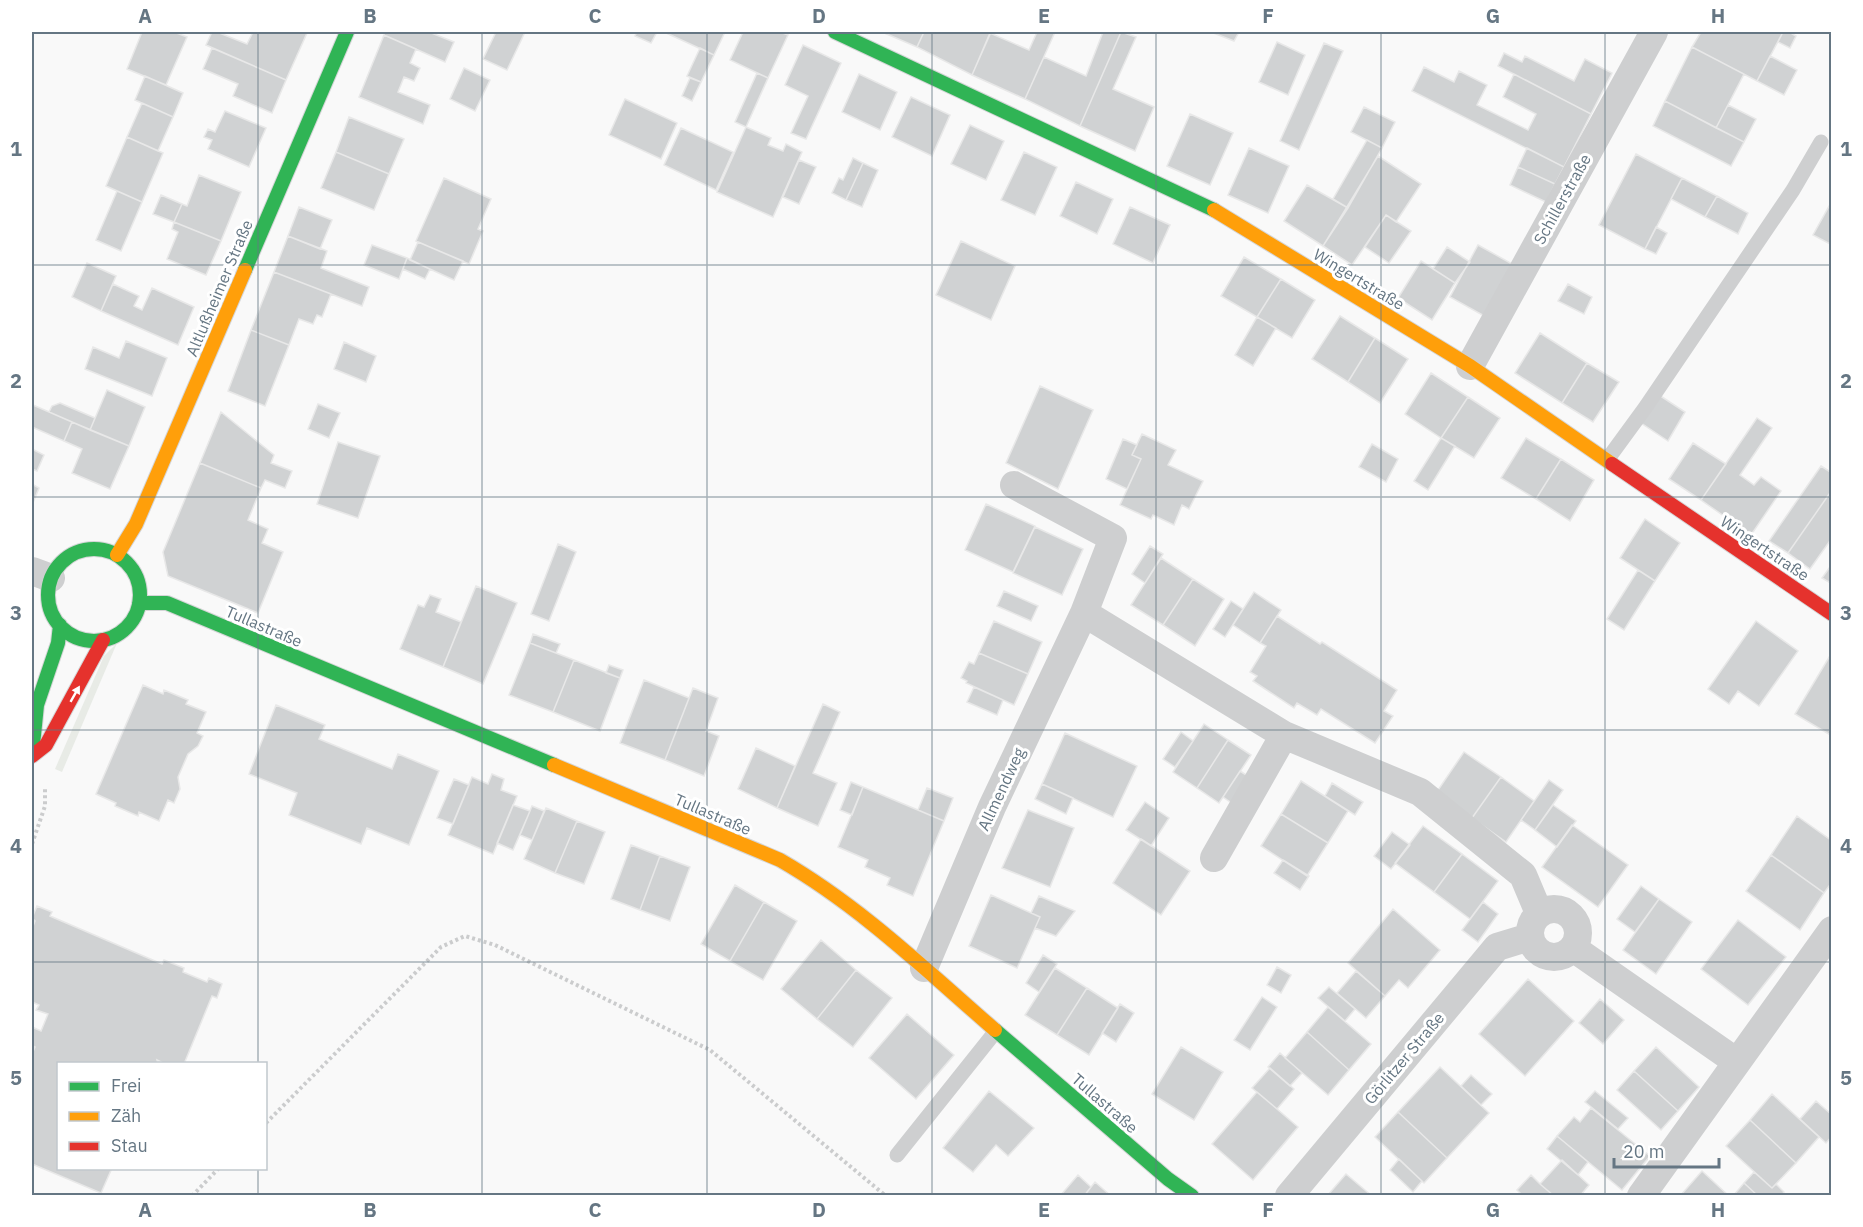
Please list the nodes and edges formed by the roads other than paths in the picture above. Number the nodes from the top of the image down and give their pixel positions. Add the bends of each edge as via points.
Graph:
1 (347, 32) edge
2 (835, 32) edge
3 (1653, 32) edge
4 (1821, 142) dead end
5 (1470, 366) junction
6 (1607, 460) junction
7 (1014, 485) dead end
8 (117, 555) junction
9 (41, 575) edge
10 (139, 603) junction
11 (1084, 613) junction
12 (1832, 614) edge
13 (60, 625) junction
14 (103, 640) junction
15 (1284, 735) junction
16 (32, 755) edge
17 (1214, 858) dead end
18 (1535, 925) junction
19 (1832, 930) edge
20 (1573, 948) junction
21 (924, 969) junction
22 (996, 1031) junction
23 (1737, 1062) junction
24 (897, 1155) dead end
25 (1192, 1196) edge
26 (1289, 1196) edge
27 (1641, 1196) edge

1 - 8 street, Altlußheimer Straße via 136,524
2 - 5 street, Wingertstraße via 1220,213
3 - 5 street, Schillerstraße
4 - 6 lane via 1793,189
5 - 6 street, Wingertstraße
6 - 12 street, Wingertstraße
7 - 11 street, Allmendweg via 1113,538
8 - 9 street via 102,549 86,549
8 - 10 street via 136,575
9 - 13 street via 51,611
10 - 14 street via 127,627
10 - 21 street, Tullastraße via 167,603 780,860 835,894
11 - 15 street
11 - 21 street, Allmendweg via 992,807
13 - 14 street via 72,635
13 - 16 street via 58,643 37,705
16 -> 14 street via 46,745
15 - 17 street
15 - 18 street via 1420,792 1523,875
18 - 20 street via 1536,950 1548,957 1562,956
18 - 20 street, Görlitzer Straße via 1553,908 1566,912 1575,922 1578,935
18 - 26 street, Görlitzer Straße via 1497,947
19 - 23 street
20 - 23 street
21 - 22 street, Tullastraße
22 - 24 lane
22 - 25 street, Tullastraße
23 - 27 street

